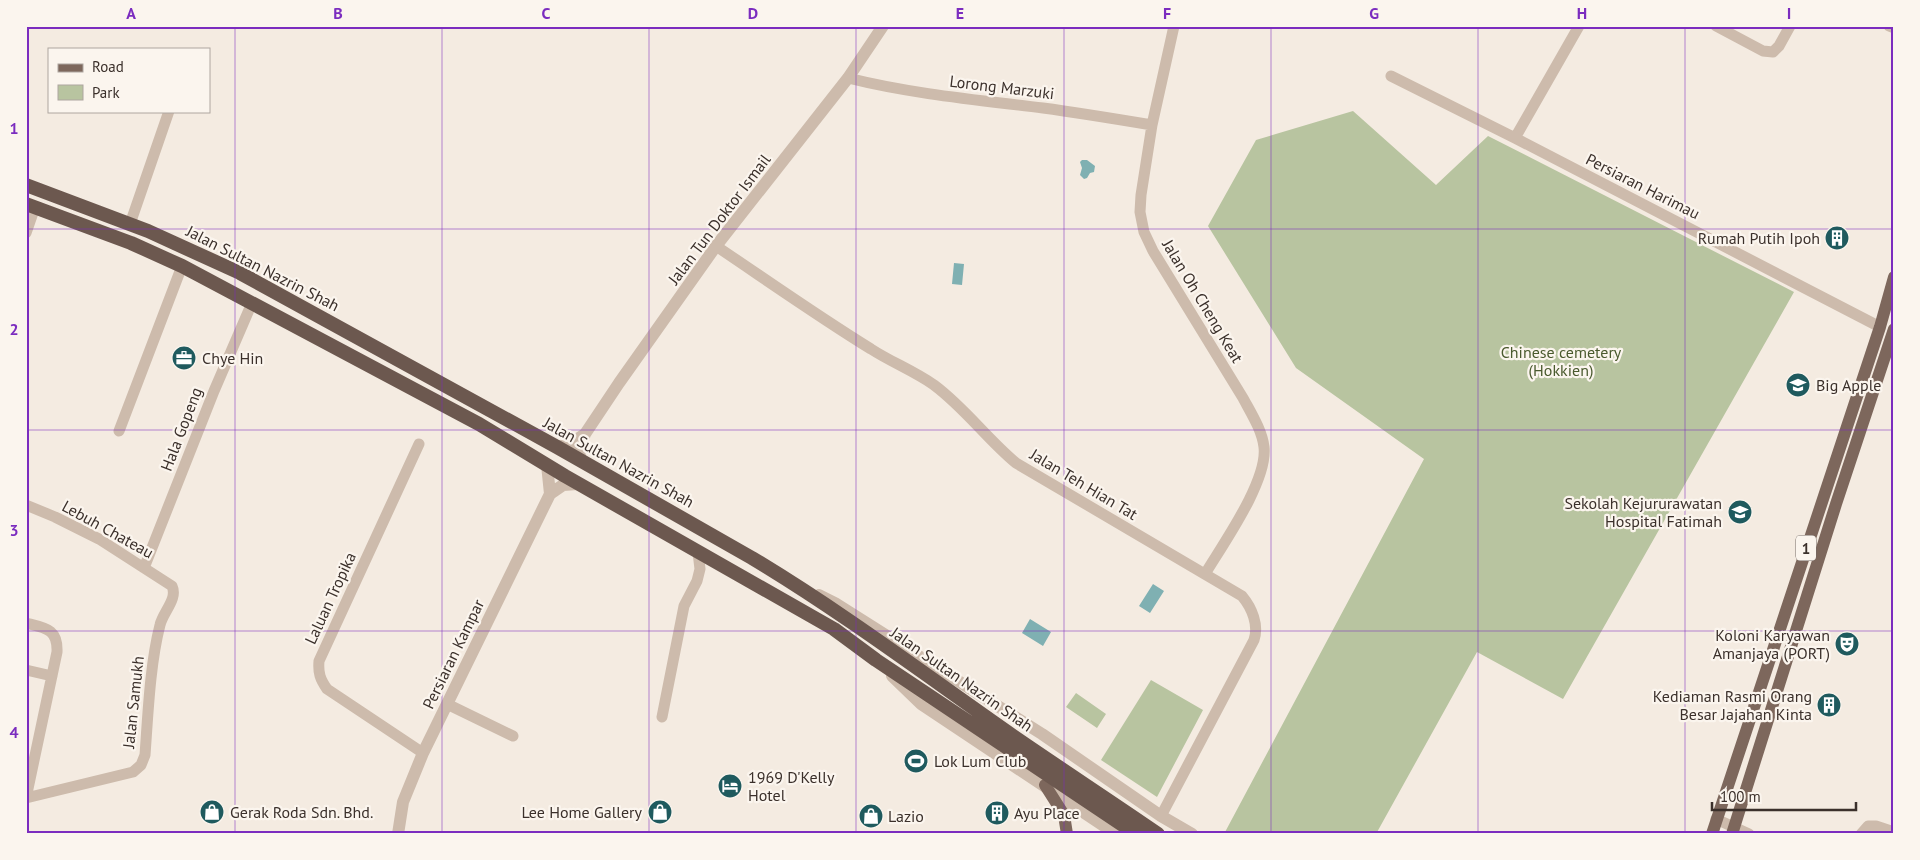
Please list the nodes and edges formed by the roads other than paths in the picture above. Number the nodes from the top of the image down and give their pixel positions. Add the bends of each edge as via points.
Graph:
1 (884, 26) edge
2 (1174, 26) edge
3 (1579, 26) edge
4 (1790, 26) edge
5 (1889, 26) edge
6 (1724, 28) edge
7 (1894, 28) edge
8 (1391, 76) dead end
9 (848, 78) junction
10 (169, 112) edge
11 (1152, 125) junction
12 (1515, 138) junction
13 (26, 185) edge
14 (31, 205) edge
15 (130, 224) junction
16 (26, 233) edge
17 (716, 246) junction
18 (182, 266) junction
19 (1894, 277) edge
20 (252, 302) junction
21 (1880, 327) junction
22 (1894, 329) edge
23 (119, 431) dead end
24 (585, 434) junction
25 (419, 444) dead end
26 (557, 447) junction
27 (581, 461) junction
28 (547, 466) junction
29 (578, 484) junction
30 (550, 494) junction
31 (26, 505) edge
32 (698, 552) junction
33 (144, 568) junction
34 (1205, 574) junction
35 (781, 575) junction
36 (172, 586) joint
37 (26, 623) edge
38 (876, 660) junction
39 (26, 670) edge
40 (52, 676) junction
41 (447, 704) junction
42 (662, 717) dead end
43 (513, 736) dead end
44 (423, 752) junction
45 (30, 762) edge
46 (1045, 785) junction
47 (26, 798) edge
48 (1161, 816) junction
49 (1716, 820) junction
50 (1733, 831) edge
51 (1894, 832) edge
52 (398, 834) edge
53 (1067, 834) edge
54 (1116, 834) edge
55 (1136, 834) edge
56 (1158, 834) edge
57 (1192, 834) edge
58 (1712, 834) edge
59 (1749, 834) edge
60 (1861, 834) edge

1 - 9 street, Jalan Tun Doktor Ismail
2 - 11 street, Jalan Oh Cheng Keat
3 - 12 street
4 - 6 street via 1773,52 1763,52
5 - 7 street
8 - 12 street, Persiaran Harimau
9 - 11 street, Lorong Marzuki via 939,96
9 - 17 street, Jalan Tun Doktor Ismail
10 - 15 street
11 - 34 street, Jalan Oh Cheng Keat via 1141,195 1144,232 1243,398 1264,446 1264,466 1256,488
12 - 21 street, Persiaran Harimau
13 - 15 highway, Jalan Sultan Nazrin Shah
14 - 16 street
14 - 18 highway, Jalan Sultan Nazrin Shah
15 - 26 highway, Jalan Sultan Nazrin Shah via 240,273
17 - 24 street, Jalan Tun Doktor Ismail
17 - 34 street, Jalan Teh Hian Tat via 871,349 932,384 1016,463
18 - 20 highway, Jalan Sultan Nazrin Shah
18 - 23 street
19 - 21 main road, 1
20 - 28 highway, Jalan Sultan Nazrin Shah via 479,424
20 - 33 street, Hala Gopeng
21 - 49 main road, 1
22 - 50 main road, 1
24 - 26 street, Jalan Tun Doktor Ismail via 570,444
24 - 27 street, Jalan Tun Doktor Ismail via 579,452
25 - 44 street, Laluan Tropika via 319,661 318,670 327,688
26 - 27 highway, Jalan Sultan Nazrin Shah
27 - 35 highway, Jalan Sultan Nazrin Shah
28 - 29 highway, Jalan Sultan Nazrin Shah
28 - 30 street
29 - 30 street via 563,485
29 - 32 highway, Jalan Sultan Nazrin Shah
30 - 41 street, Persiaran Kampar
31 - 33 street, Lebuh Chateau via 99,539
32 - 38 highway, Jalan Sultan Nazrin Shah via 834,629
32 - 42 street via 698,575 684,606
33 - 36 street, Lebuh Chateau
34 - 48 street, Jalan Teh Hian Tat via 1242,596 1253,615 1256,635
35 - 48 street via 835,603 1021,720
35 - 56 highway, Jalan Sultan Nazrin Shah
36 - 47 street, Jalan Samukh via 173,597 161,620 156,644 145,755 141,765 122,776
37 - 40 street via 44,627 58,642
38 - 46 street via 922,704
38 - 55 highway, Jalan Sultan Nazrin Shah
39 - 40 street
40 - 45 street
41 - 43 street
41 - 44 street, Persiaran Kampar
44 - 52 street, Persiaran Kampar via 403,802
45 - 47 street
46 - 53 main road via 1064,815
46 - 54 street
48 - 57 street
49 - 50 street
49 - 58 main road, 1
50 - 59 street
51 - 60 street via 1868,826

